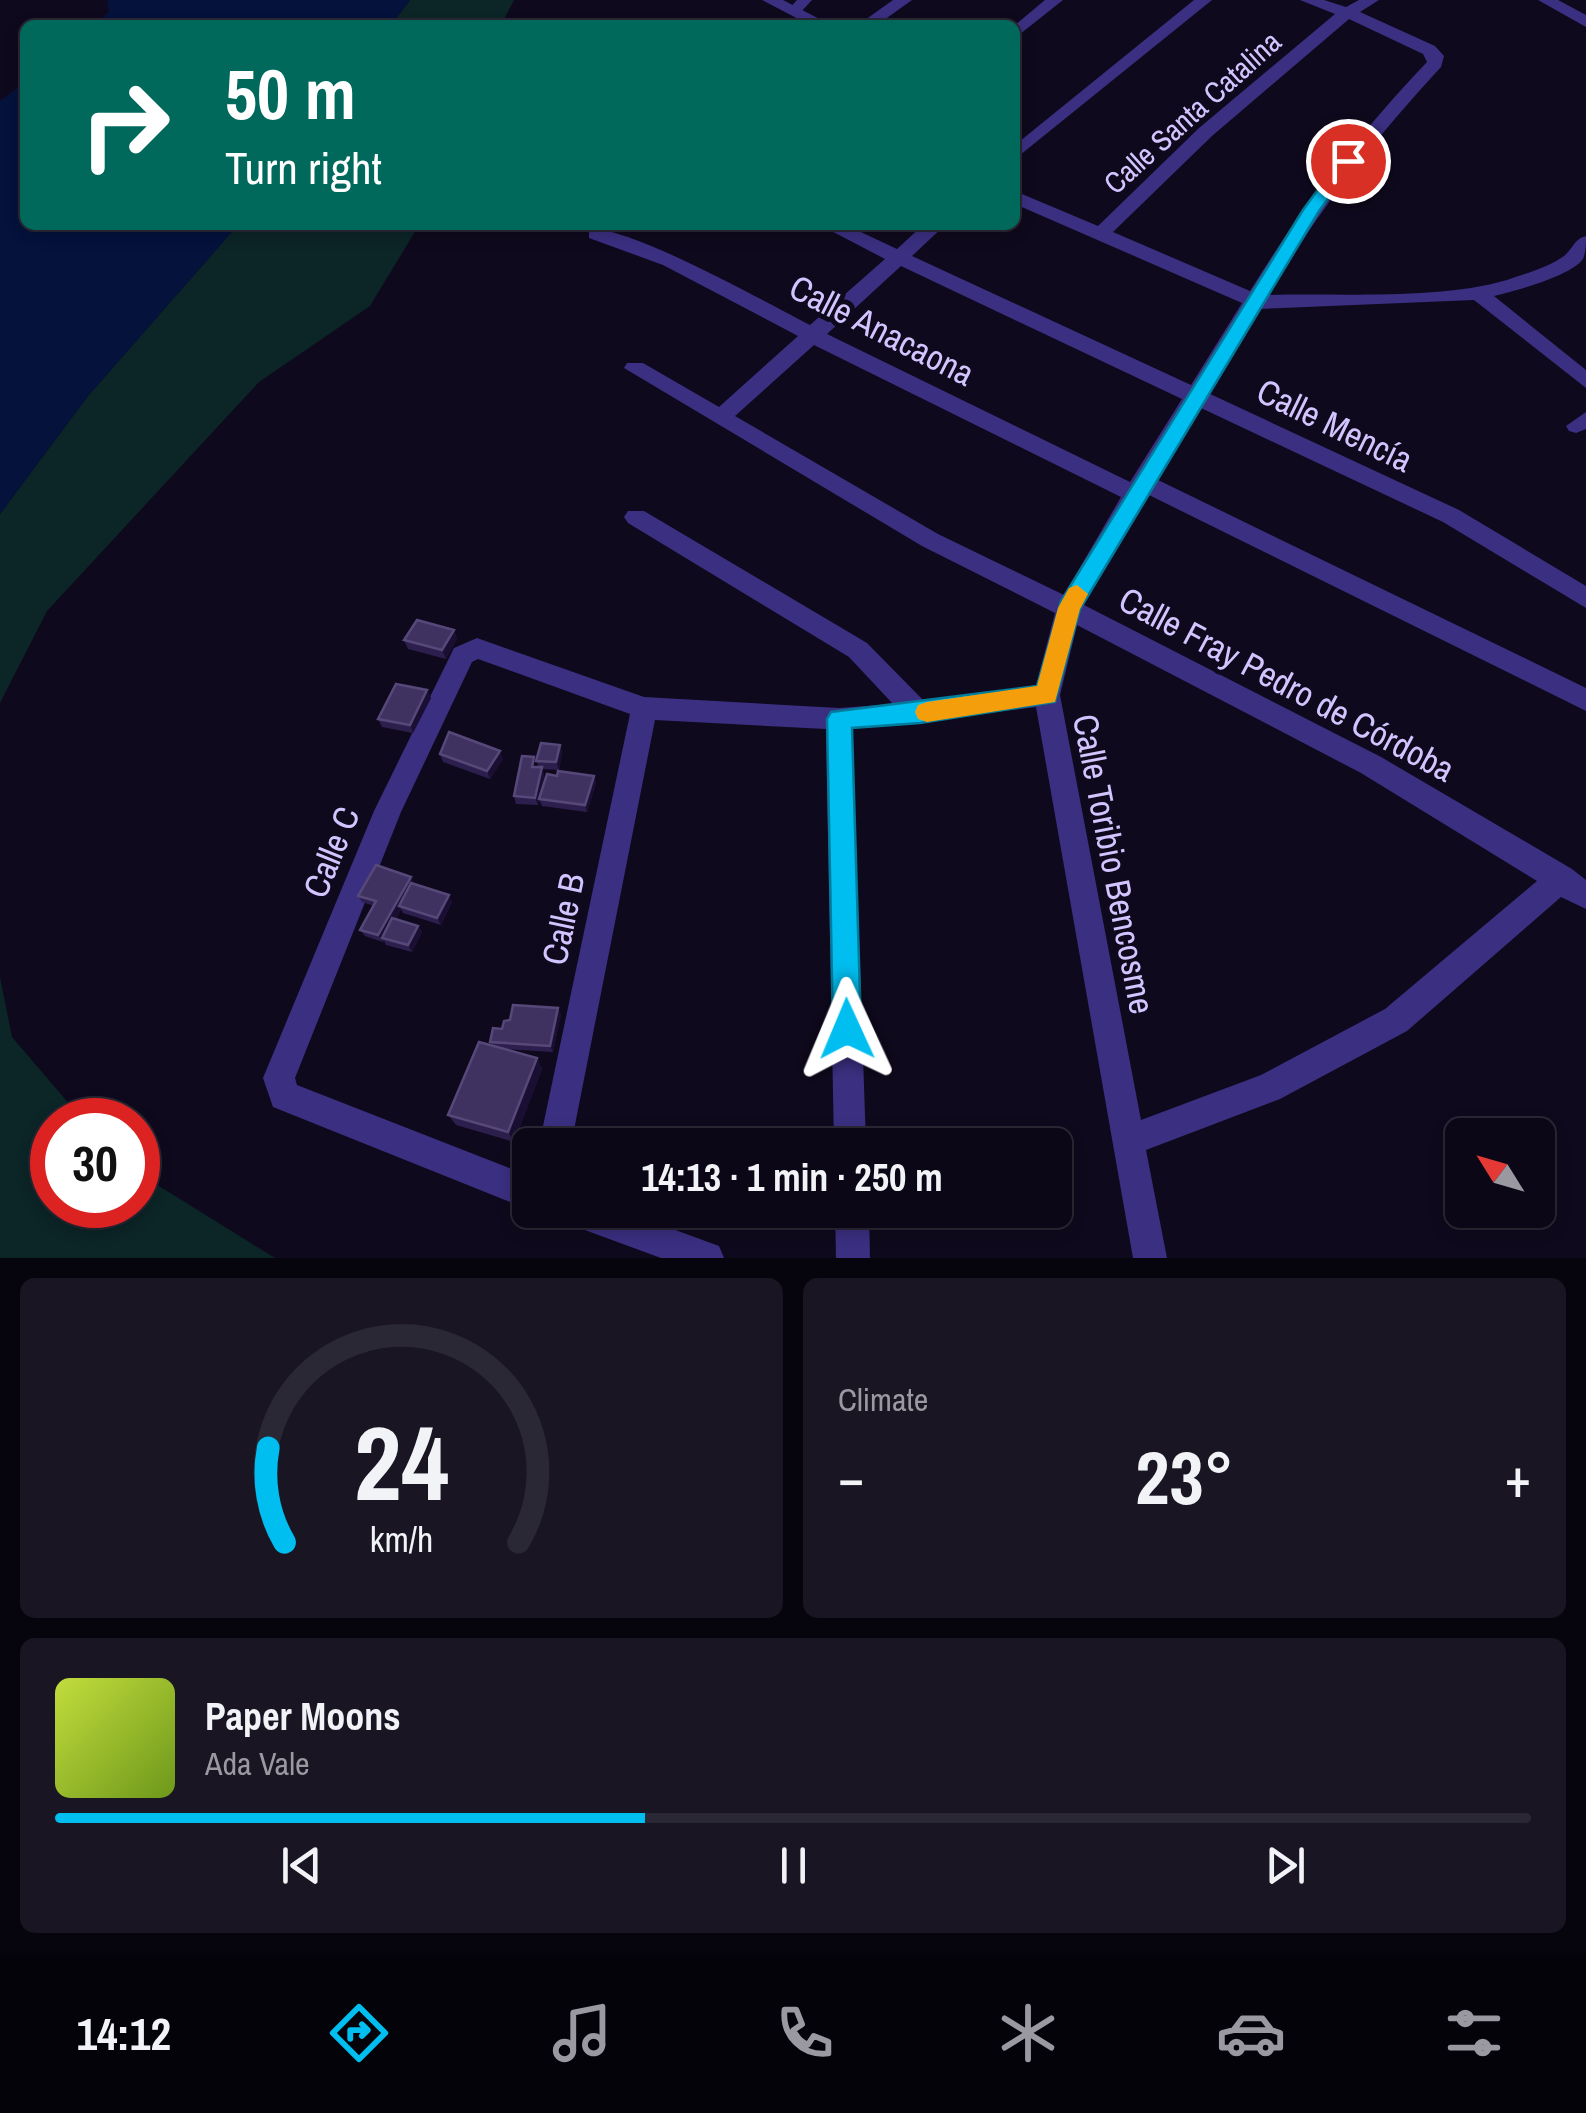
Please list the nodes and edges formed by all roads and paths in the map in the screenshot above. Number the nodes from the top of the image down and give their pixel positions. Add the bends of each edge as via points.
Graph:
1 (770, 0) edge
2 (904, 0) edge
3 (1055, 0) edge
4 (1204, 0) edge
5 (1308, 0) edge
6 (1371, 0) edge
7 (1546, 0) edge
8 (800, 6) edge
9 (1346, 12) junction
10 (874, 20) edge
11 (1586, 22) edge
12 (1020, 29) edge
13 (1020, 150) edge
14 (1020, 199) edge
15 (840, 230) edge
16 (928, 230) edge
17 (596, 234) dead end
18 (1101, 234) junction
19 (1586, 242) edge
20 (897, 258) junction
21 (1477, 292) junction
22 (1256, 302) junction
23 (811, 333) junction
24 (635, 368) dead end
25 (1586, 380) edge
26 (1198, 394) junction
27 (721, 417) junction
28 (1138, 488) junction
29 (636, 517) dead end
30 (1586, 598) edge
31 (1069, 608) junction
32 (1047, 695) junction
33 (1586, 700) edge
34 (644, 708) junction
35 (920, 713) junction
36 (839, 719) junction
37 (1574, 887) edge
38 (558, 1128) edge
39 (850, 1128) edge
40 (1130, 1140) junction
41 (512, 1186) edge
42 (624, 1228) edge
43 (852, 1228) edge
44 (707, 1258) edge
45 (853, 1258) edge
46 (1150, 1258) edge

1 - 8 street
2 - 10 street
3 - 12 street
4 - 13 street
5 - 9 street
6 - 9 street, Calle Santa Catalina
7 - 11 street
9 - 18 street, Calle Santa Catalina via 1162,171
9 - 22 street, Calle Toribio Bencosme via 1436,56 1435,63 1366,137 1311,210
14 - 18 street
15 - 20 street, Calle Mencía
16 - 20 street
17 - 23 street, Calle Anacaona via 670,260
18 - 22 street
19 - 21 street via 1571,260 1546,272
20 - 23 street
20 - 26 street, Calle Mencía
21 - 22 street
21 - 25 street
22 - 26 street, Calle Toribio Bencosme
23 - 27 street
23 - 28 street, Calle Anacaona
24 - 27 street, Calle Fray Pedro de Córdoba
26 - 28 street, Calle Toribio Bencosme
26 - 30 street, Calle Mencía via 1451,516
27 - 31 street, Calle Fray Pedro de Córdoba via 930,540
28 - 31 street, Calle Toribio Bencosme
28 - 33 street, Calle Anacaona
29 - 35 street via 858,650
31 - 32 street, Calle Toribio Bencosme
31 - 37 street, Calle Fray Pedro de Córdoba via 1371,765
32 - 35 street
32 - 40 street, Calle Toribio Bencosme
34 - 36 street
34 - 38 street, Calle B
34 - 41 street, Calle C via 477,648 463,655 388,811 279,1078 284,1096
35 - 36 street
36 - 39 street
37 - 40 street via 1396,1020 1269,1088
40 - 46 street, Calle Toribio Bencosme
42 - 44 street
43 - 45 street

